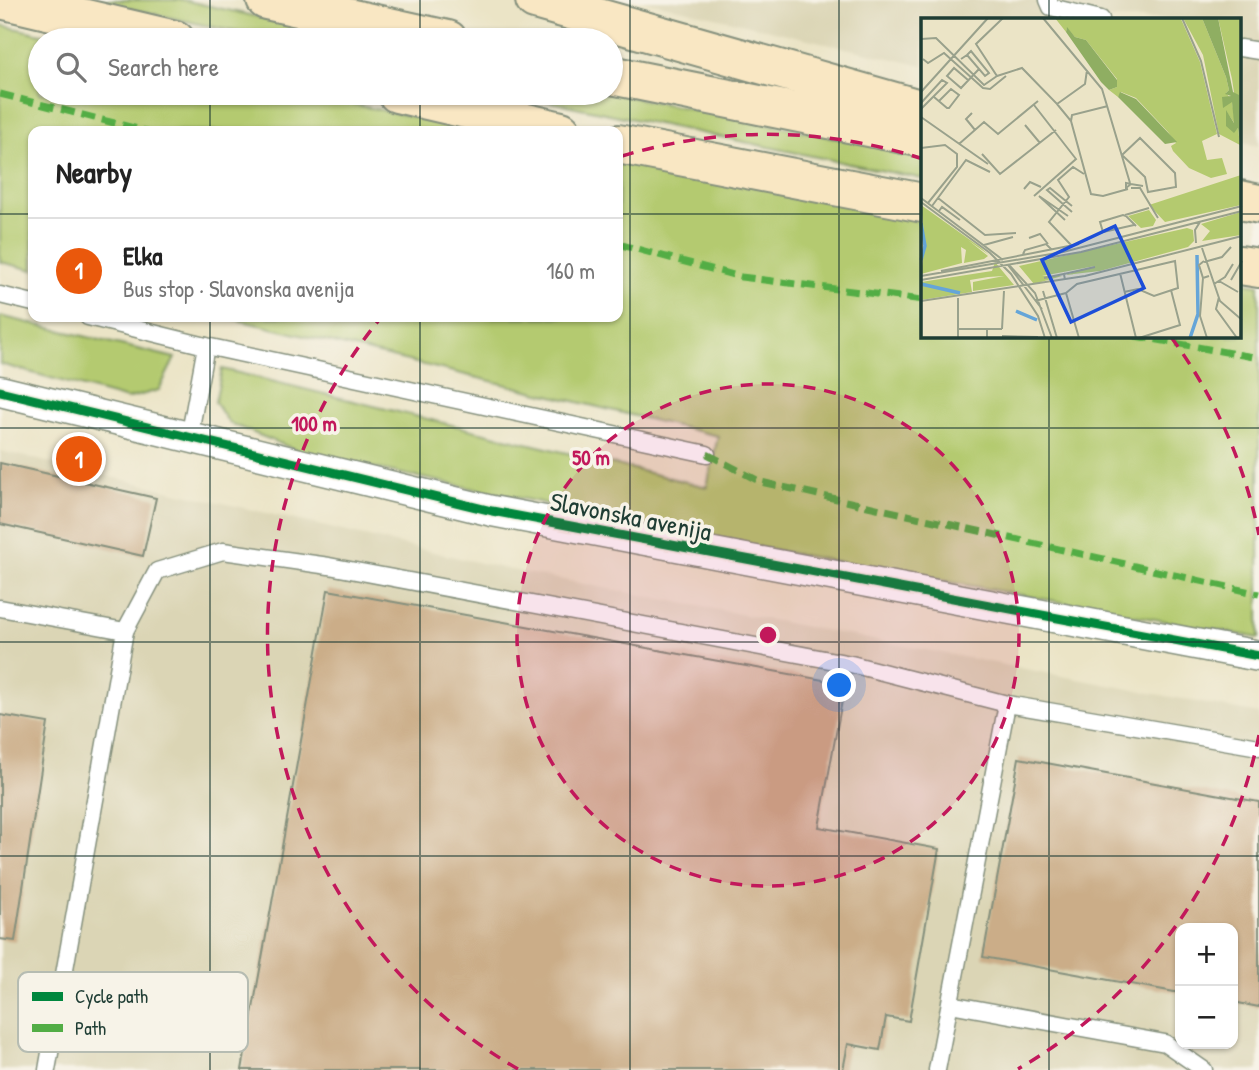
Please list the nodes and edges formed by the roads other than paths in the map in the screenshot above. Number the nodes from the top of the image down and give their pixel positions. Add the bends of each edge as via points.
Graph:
1 (5, 0) edge
2 (266, 0) edge
3 (535, 0) edge
4 (1048, 0) edge
5 (1097, 18) edge
6 (124, 28) edge
7 (393, 28) edge
8 (623, 77) edge
9 (449, 105) edge
10 (921, 109) edge
11 (539, 126) edge
12 (921, 138) edge
13 (623, 145) edge
14 (921, 203) edge
15 (0, 295) edge
16 (28, 302) edge
17 (108, 322) edge
18 (206, 346) junction
19 (0, 391) edge
20 (190, 438) junction
21 (707, 454) dead end
22 (0, 608) edge
23 (125, 631) junction
24 (1259, 656) edge
25 (1007, 704) junction
26 (1259, 747) edge
27 (64, 972) edge
28 (950, 1004) junction
29 (50, 1052) edge
30 (47, 1070) edge
31 (937, 1070) edge
32 (1204, 1070) edge

1 - 6 main road
2 - 7 main road
3 - 10 main road
4 - 5 lane via 1051,7
8 - 12 main road
9 - 11 main road
13 - 14 main road
15 - 16 lane
17 - 18 lane
18 - 20 lane
18 - 21 lane
19 - 20 street, Slavonska avenija
20 - 24 street, Slavonska avenija via 492,511
22 - 23 lane
23 - 25 lane via 157,571 223,551 329,566 851,664
23 - 27 lane
25 - 26 lane
25 - 28 lane
28 - 31 lane
28 - 32 lane via 1165,1043
29 - 30 lane

